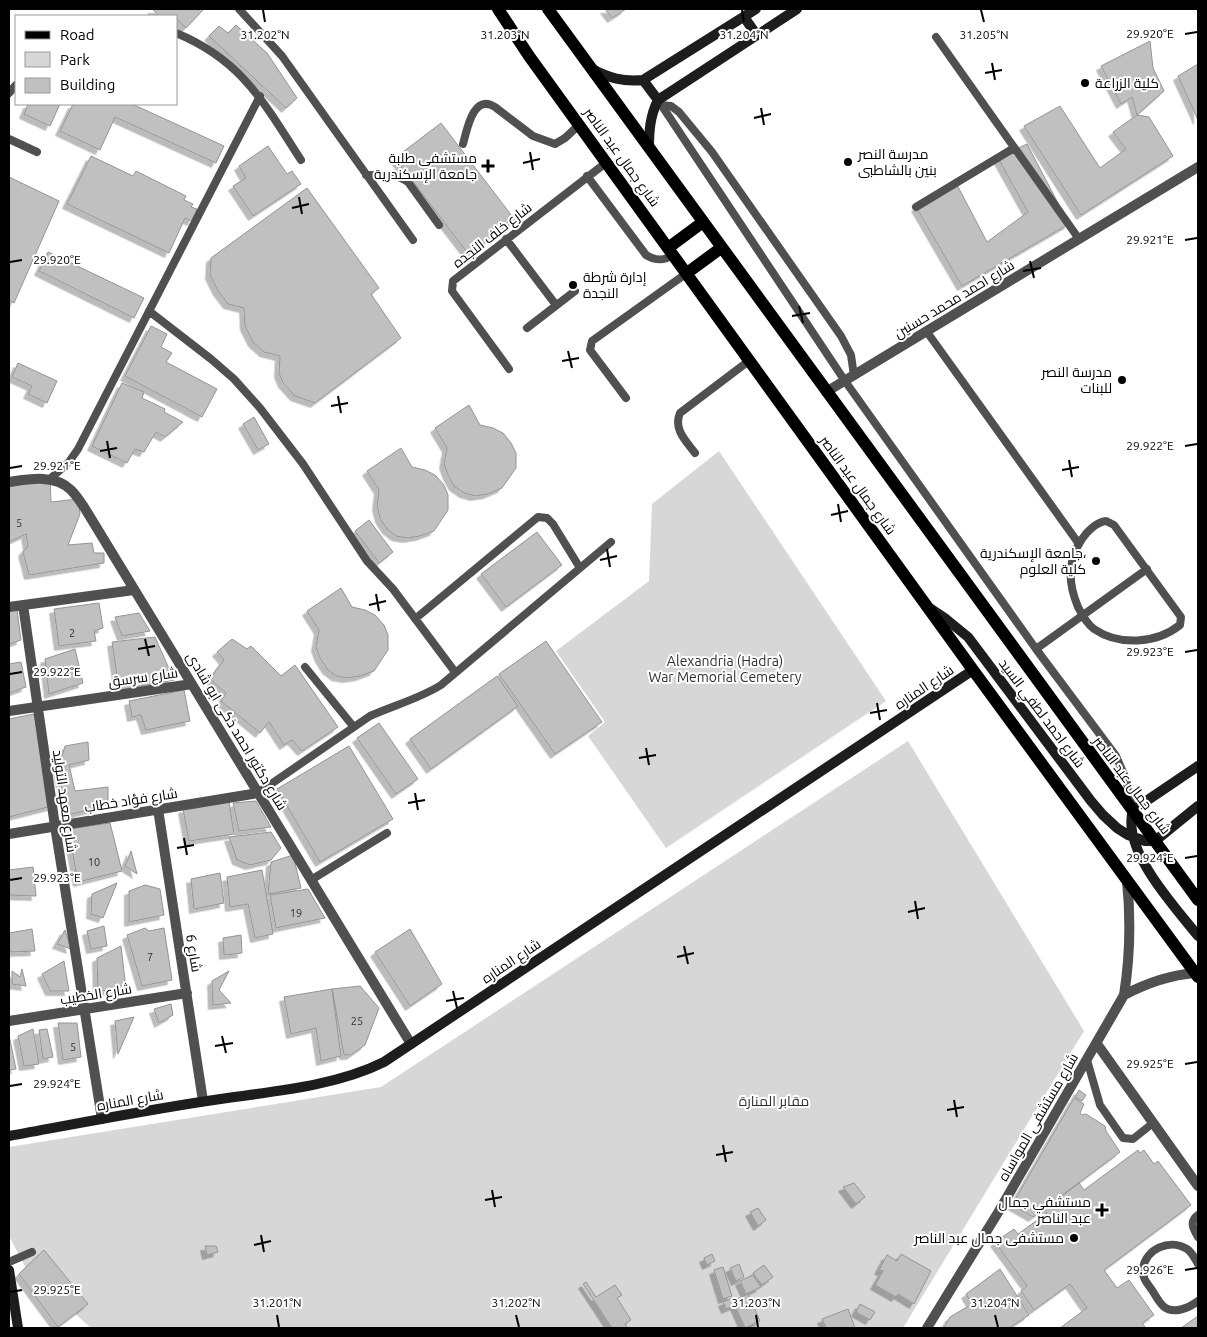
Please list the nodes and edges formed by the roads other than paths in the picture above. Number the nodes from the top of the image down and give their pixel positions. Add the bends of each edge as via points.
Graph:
1 (239, 9) edge
2 (498, 9) edge
3 (548, 9) edge
4 (756, 9) edge
5 (797, 9) edge
6 (744, 17) junction
7 (178, 34) edge
8 (756, 34) junction
9 (936, 36) dead end
10 (591, 68) junction
11 (643, 80) junction
12 (260, 96) junction
13 (659, 103) junction
14 (580, 124) junction
15 (9, 139) edge
16 (463, 144) dead end
17 (649, 148) junction
18 (1014, 148) junction
19 (37, 152) dead end
20 (301, 160) dead end
21 (607, 162) junction
22 (1198, 167) edge
23 (366, 175) junction
24 (587, 176) junction
25 (916, 207) dead end
26 (703, 222) junction
27 (439, 225) dead end
28 (506, 239) junction
29 (1079, 239) junction
30 (412, 240) dead end
31 (722, 248) junction
32 (671, 251) junction
33 (686, 273) junction
34 (575, 291) dead end
35 (556, 306) junction
36 (149, 311) junction
37 (527, 328) dead end
38 (926, 332) junction
39 (750, 360) junction
40 (509, 369) dead end
41 (849, 378) junction
42 (826, 392) junction
43 (626, 398) dead end
44 (695, 453) dead end
45 (50, 479) junction
46 (9, 482) edge
47 (611, 542) dead end
48 (1079, 544) junction
49 (580, 568) junction
50 (1147, 569) junction
51 (134, 590) junction
52 (23, 605) junction
53 (9, 607) edge
54 (928, 607) junction
55 (1082, 616) junction
56 (416, 619) junction
57 (1036, 649) junction
58 (305, 667) dead end
59 (974, 670) junction
60 (455, 672) junction
61 (192, 684) junction
62 (38, 707) junction
63 (9, 711) edge
64 (353, 726) junction
65 (1198, 766) edge
66 (258, 793) junction
67 (1198, 806) edge
68 (158, 810) junction
69 (1133, 810) junction
70 (55, 826) junction
71 (387, 833) dead end
72 (9, 834) edge
73 (1133, 837) junction
74 (1155, 841) junction
75 (311, 880) junction
76 (1126, 881) junction
77 (1198, 900) edge
78 (1198, 936) edge
79 (1197, 975) edge
80 (187, 993) junction
81 (1124, 995) junction
82 (84, 1009) junction
83 (9, 1021) edge
84 (411, 1044) junction
85 (1097, 1044) junction
86 (1087, 1060) junction
87 (203, 1101) junction
88 (102, 1119) junction
89 (1153, 1123) junction
90 (9, 1136) edge
91 (1198, 1186) edge
92 (1198, 1215) edge
93 (1198, 1236) edge
94 (32, 1252) dead end
95 (9, 1262) edge
96 (1198, 1262) edge
97 (10, 1275) edge
98 (1198, 1300) edge
99 (18, 1328) edge
100 (927, 1328) edge

1 - 23 lane via 282,56
2 - 14 main road, شارع جمال عبد الناصر
3 - 10 main road, شارع جمال عبد الناصر
4 - 6 street
5 - 8 street
6 - 8 street
6 - 11 street
7 - 12 lane via 213,51
8 - 13 street
9 - 18 lane
10 - 11 street via 619,80
10 - 17 main road, شارع جمال عبد الناصر
11 - 13 street
12 - 20 lane
12 - 36 lane
13 - 17 street via 653,111
13 - 41 lane
13 - 41 lane via 679,112 712,152 841,336 851,355
14 - 16 lane via 555,144 533,136 490,103 479,106 472,113
14 - 21 main road, شارع جمال عبد الناصر
15 - 19 lane
17 - 26 main road, شارع جمال عبد الناصر
18 - 25 lane
18 - 29 lane
21 - 24 lane, شارع خلف النجده
21 - 32 main road, شارع جمال عبد الناصر
22 - 29 street, شارع احمد محمد حسنين
23 - 27 lane via 402,177
23 - 30 lane
24 - 28 lane, شارع خلف النجده
24 - 32 lane via 646,255 652,259 667,259
26 - 31 main road, شارع جمال عبد الناصر
26 - 32 main road
28 - 35 lane
28 - 40 lane, شارع خلف النجده via 453,280 452,291
29 - 38 street, شارع احمد محمد حسنين
31 - 33 main road
31 - 42 main road, شارع جمال عبد الناصر
32 - 33 main road, شارع جمال عبد الناصر
33 - 39 main road, شارع جمال عبد الناصر
33 - 43 lane via 592,341 590,350
34 - 35 lane
35 - 37 lane
36 - 45 lane via 78,449
36 - 56 lane via 234,379 260,408 304,464 367,561
38 - 41 street, شارع احمد محمد حسنين
38 - 48 lane
39 - 44 lane via 680,413 678,427
39 - 54 main road, شارع جمال عبد الناصر
41 - 42 street, شارع احمد محمد حسنين
41 - 57 lane
42 - 69 main road, شارع جمال عبد الناصر
45 - 46 street
45 - 51 street, شارع دكتور احمد ذكى ابو شادى via 70,489 78,499
47 - 49 lane
48 - 50 lane via 1101,522 1110,522
48 - 55 lane via 1070,568 1070,578
49 - 56 lane via 553,524 547,518 538,517
49 - 60 lane
50 - 55 lane
50 - 55 lane via 1181,617 1180,625 1154,638 1133,641 1112,638 1093,628
51 - 52 street
51 - 61 street, شارع دكتور احمد ذكى ابو شادى
52 - 53 street
52 - 62 street, شارع معهد التوليد
54 - 59 main road, شارع جمال عبد الناصر
54 - 73 street, شارع احمد لطفي السيد via 968,637 1091,801 1117,828
55 - 57 lane
56 - 60 lane
57 - 69 lane via 1116,756 1126,779
58 - 64 lane
59 - 76 main road, شارع جمال عبد الناصر
59 - 84 street, شارع المناره
60 - 64 lane via 425,695 389,707
61 - 62 street, شارع سرسق
61 - 66 street, شارع دكتور احمد ذكى ابو شادى
62 - 63 street, شارع سرسق
62 - 70 street, شارع معهد التوليد
64 - 66 lane
65 - 69 street
66 - 68 street, شارع فؤاد خطاب
66 - 75 street, شارع دكتور احمد ذكى ابو شادى
67 - 74 street
68 - 70 street, شارع فؤاد خطاب
68 - 80 street, شارع 6
69 - 73 street
69 - 74 main road, شارع جمال عبد الناصر
70 - 72 street, شارع فؤاد خطاب
70 - 82 street, شارع معهد التوليد
71 - 75 lane
73 - 74 street, شارع احمد لطفي السيد
73 - 78 street via 1141,858
74 - 77 main road, شارع جمال عبد الناصر
75 - 84 street, شارع دكتور احمد ذكى ابو شادى
76 - 79 main road, شارع جمال عبد الناصر
76 - 81 street, شارع مستشفى المواساه via 1130,938
79 - 81 street via 1158,980
80 - 82 street, شارع الخطيب
80 - 87 street, شارع 6
81 - 85 street, شارع مستشفى المواساه
82 - 83 street, شارع الخطيب
82 - 88 street, شارع معهد التوليد
84 - 87 street, شارع المناره via 356,1075
85 - 86 street, شارع مستشفى المواساه
85 - 89 street
86 - 89 lane via 1100,1105 1123,1138 1133,1138
86 - 100 street, شارع مستشفى المواساه
87 - 88 street, شارع المناره
88 - 90 street, شارع المناره
89 - 91 street
92 - 93 lane via 1192,1222
94 - 95 lane
96 - 98 lane via 1188,1250 1170,1244 1152,1251 1143,1269 1144,1279 1164,1306 1182,1309
97 - 99 street

